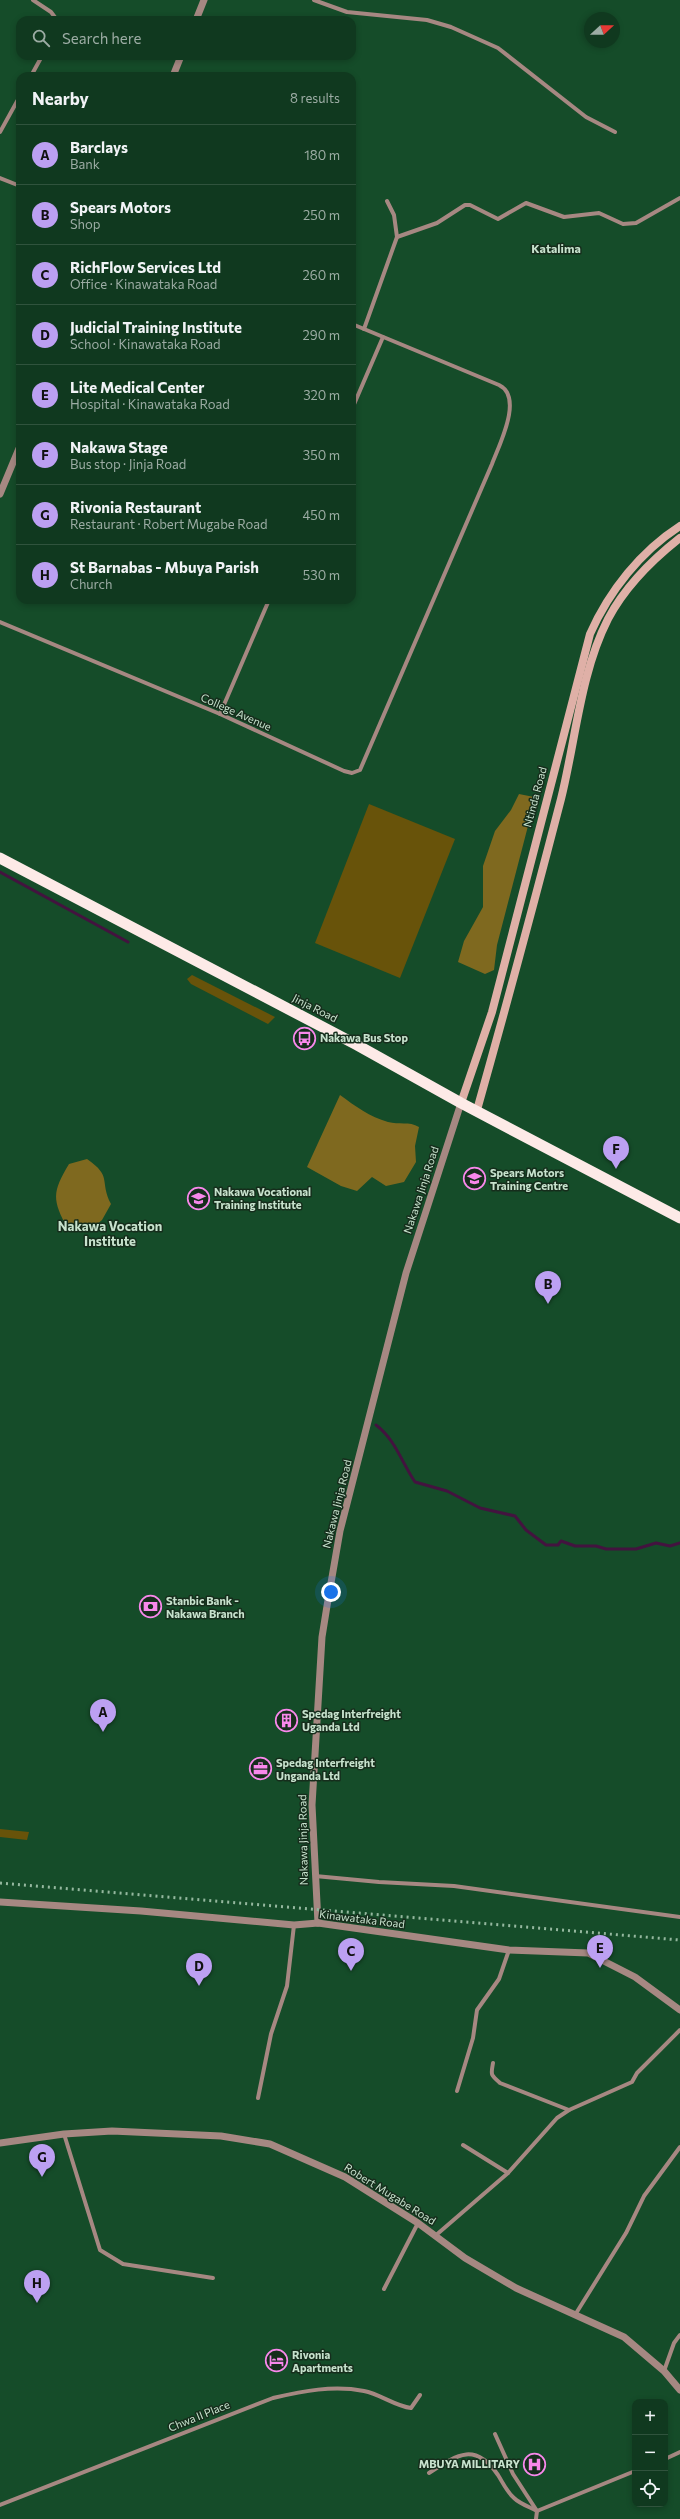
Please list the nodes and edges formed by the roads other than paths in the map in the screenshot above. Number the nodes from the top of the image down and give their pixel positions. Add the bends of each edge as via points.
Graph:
1 (33, 0) edge
2 (204, 0) edge
3 (314, 0) edge
4 (54, 16) edge
5 (198, 16) edge
6 (40, 60) edge
7 (179, 60) edge
8 (33, 72) edge
9 (175, 72) edge
10 (16, 103) edge
11 (0, 132) edge
12 (615, 132) dead end
13 (0, 178) edge
14 (16, 184) edge
15 (680, 198) edge
16 (387, 200) dead end
17 (397, 237) junction
18 (356, 326) edge
19 (364, 329) junction
20 (383, 337) junction
21 (356, 400) edge
22 (16, 456) edge
23 (0, 494) edge
24 (680, 526) edge
25 (680, 538) edge
26 (267, 604) edge
27 (0, 622) edge
28 (220, 714) junction
29 (0, 858) edge
30 (461, 1103) junction
31 (476, 1110) junction
32 (680, 1218) edge
33 (315, 1876) junction
34 (0, 1902) edge
35 (680, 1917) edge
36 (318, 1923) junction
37 (294, 1925) junction
38 (509, 1950) junction
39 (680, 2010) edge
40 (680, 2030) edge
41 (493, 2063) dead end
42 (457, 2091) dead end
43 (258, 2098) dead end
44 (569, 2110) junction
45 (64, 2134) junction
46 (0, 2143) edge
47 (463, 2145) dead end
48 (680, 2147) edge
49 (508, 2173) junction
50 (418, 2223) junction
51 (435, 2236) junction
52 (213, 2278) dead end
53 (384, 2289) dead end
54 (575, 2315) junction
55 (680, 2335) edge
56 (664, 2371) junction
57 (680, 2390) edge
58 (420, 2395) dead end
59 (495, 2434) dead end
60 (680, 2452) edge
61 (668, 2457) edge
62 (632, 2472) edge
63 (429, 2473) dead end
64 (0, 2505) edge
65 (538, 2511) junction
66 (536, 2519) edge

1 - 4 street
2 - 5 street
3 - 12 street via 347,12 427,20 451,27 498,48 586,116
6 - 8 street
7 - 9 street
10 - 11 street
13 - 14 street
15 - 17 street via 636,223 623,224 599,213 564,217 526,203 498,219 465,205 437,224
16 - 17 street via 394,215
17 - 19 street
18 - 19 street, College Avenue
19 - 20 street, College Avenue
20 - 21 street
20 - 28 street, College Avenue via 506,388 511,400 492,464 403,666 364,765 355,772 344,771
22 - 23 street
24 - 30 main road, Ntinda Road via 657,542 617,585 590,634 492,1012
25 - 31 main road via 650,564 625,592 601,636 582,700 562,797
26 - 28 street
27 - 28 street, College Avenue
29 - 30 highway, Jinja Road via 358,1045
30 - 31 highway, Jinja Road
30 - 33 street, Nakawa Jinja Road via 406,1273 340,1531 322,1645 312,1805
31 - 32 highway, Jinja Road
33 - 35 street via 454,1886
33 - 36 street, Nakawa Jinja Road
34 - 37 street, Kinawataka Road via 141,1911
36 - 37 street, Kinawataka Road
36 - 38 street, Kinawataka Road
37 - 43 street via 288,1986 271,2034
38 - 39 street, Kinawataka Road via 588,1954 635,1977
38 - 42 street via 499,1979 477,2010 473,2038
40 - 44 street via 637,2073 632,2082
41 - 44 street via 490,2069 492,2076 500,2083
44 - 49 street via 557,2118
45 - 46 street, Robert Mugabe Road
45 - 50 street, Robert Mugabe Road via 112,2131 221,2136 270,2144 345,2177
45 - 52 street via 100,2250 123,2264
47 - 49 street
48 - 54 street via 644,2196 626,2233
49 - 51 street
50 - 51 street, Robert Mugabe Road
50 - 53 street
51 - 54 street, Robert Mugabe Road via 465,2258 516,2288
54 - 56 street, Robert Mugabe Road via 624,2337
55 - 56 street via 674,2343
56 - 57 street, Robert Mugabe Road
58 - 64 street, Chwa II Place via 411,2408 364,2391 338,2388 308,2390 257,2403
59 - 65 street via 513,2474
60 - 61 street
62 - 65 street
63 - 65 street via 457,2456 480,2456 490,2464 512,2497
65 - 66 street

